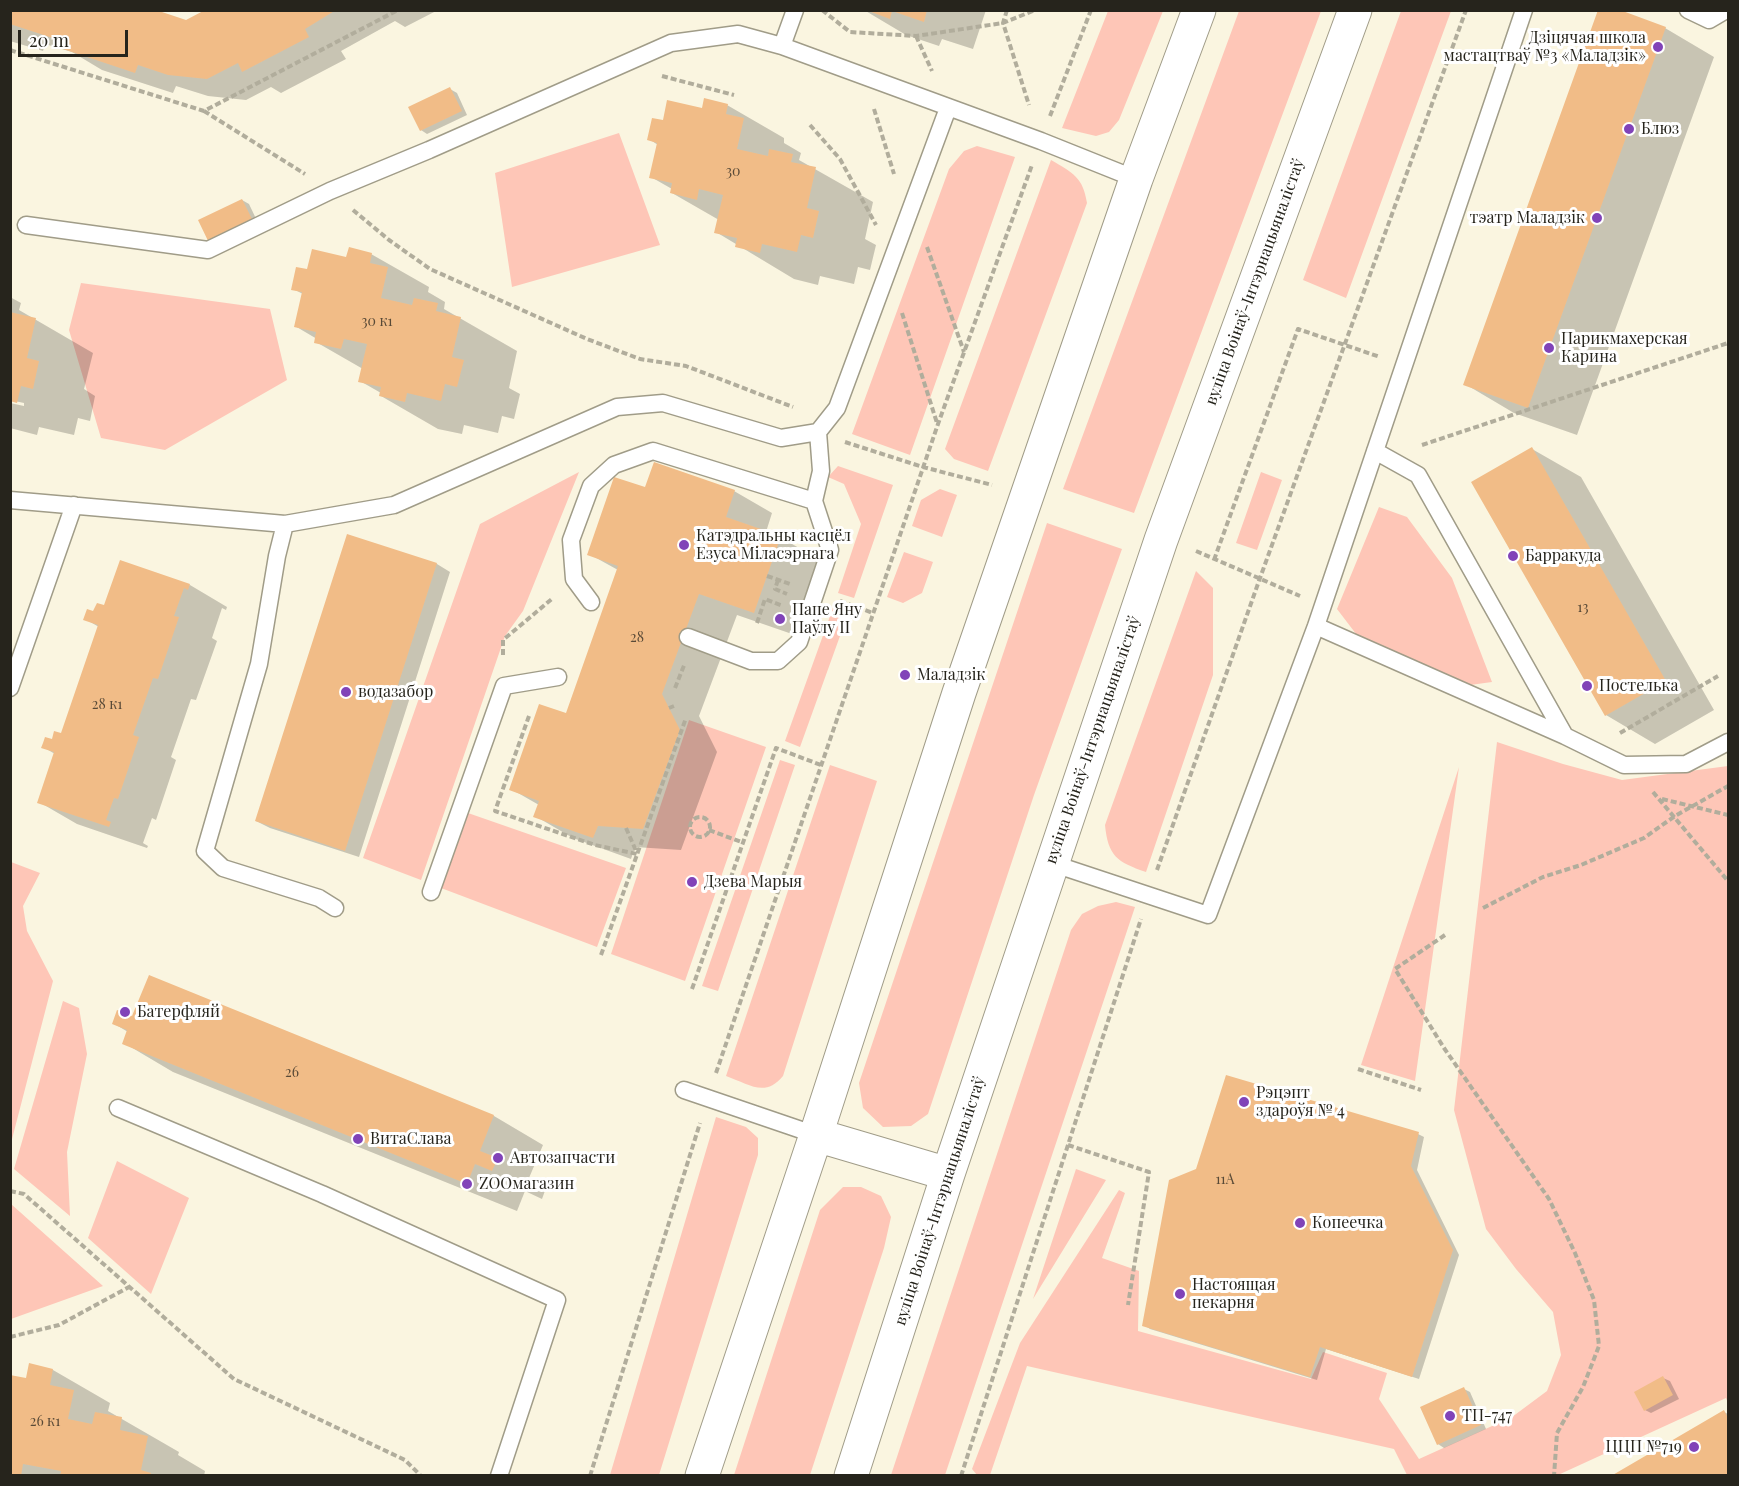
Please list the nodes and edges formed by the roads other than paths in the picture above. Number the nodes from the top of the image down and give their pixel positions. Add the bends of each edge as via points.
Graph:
1 (795, 10) edge
2 (1199, 10) edge
3 (1355, 10) edge
4 (1524, 10) edge
5 (1688, 10) edge
6 (1726, 10) edge
7 (782, 46) junction
8 (948, 108) junction
9 (1136, 178) junction
10 (26, 225) dead end
11 (818, 432) junction
12 (1375, 451) junction
13 (10, 500) edge
14 (814, 501) junction
15 (74, 505) junction
16 (285, 524) junction
17 (591, 602) dead end
18 (1316, 626) junction
19 (688, 637) dead end
20 (558, 677) dead end
21 (10, 688) edge
22 (1565, 736) junction
23 (1728, 742) edge
24 (1051, 863) junction
25 (431, 892) dead end
26 (335, 908) dead end
27 (684, 1090) dead end
28 (118, 1108) dead end
29 (816, 1135) junction
30 (948, 1174) junction
31 (499, 1476) edge
32 (702, 1476) edge
33 (851, 1476) edge

1 - 7 lane
2 - 9 main road
3 - 24 main road, вуліца Воінаў-Інтэрнацыяналістаў via 1161,540
4 - 12 lane
5 - 6 lane via 1709,20
7 - 8 lane
7 - 10 lane via 738,34 671,43 330,191 208,250
8 - 9 lane
8 - 11 lane via 837,408
9 - 29 main road via 959,693
11 - 14 lane via 821,471
11 - 16 lane via 781,438 663,403 616,407 394,505
12 - 18 lane
12 - 22 lane via 1418,475
13 - 15 lane
14 - 17 lane via 653,451 614,465 591,486 571,540 574,579
14 - 19 lane via 831,550 799,642 777,661 751,660
15 - 16 lane
15 - 21 lane
16 - 26 lane via 259,664 205,851 223,868 318,898
18 - 22 lane
18 - 24 lane via 1208,915
20 - 25 lane via 504,686
22 - 23 lane via 1624,765 1686,764
24 - 30 main road, вуліца Воінаў-Інтэрнацыяналістаў
27 - 29 lane
28 - 31 lane via 557,1300
29 - 30 main road
29 - 32 main road
30 - 33 main road, вуліца Воінаў-Інтэрнацыяналістаў

